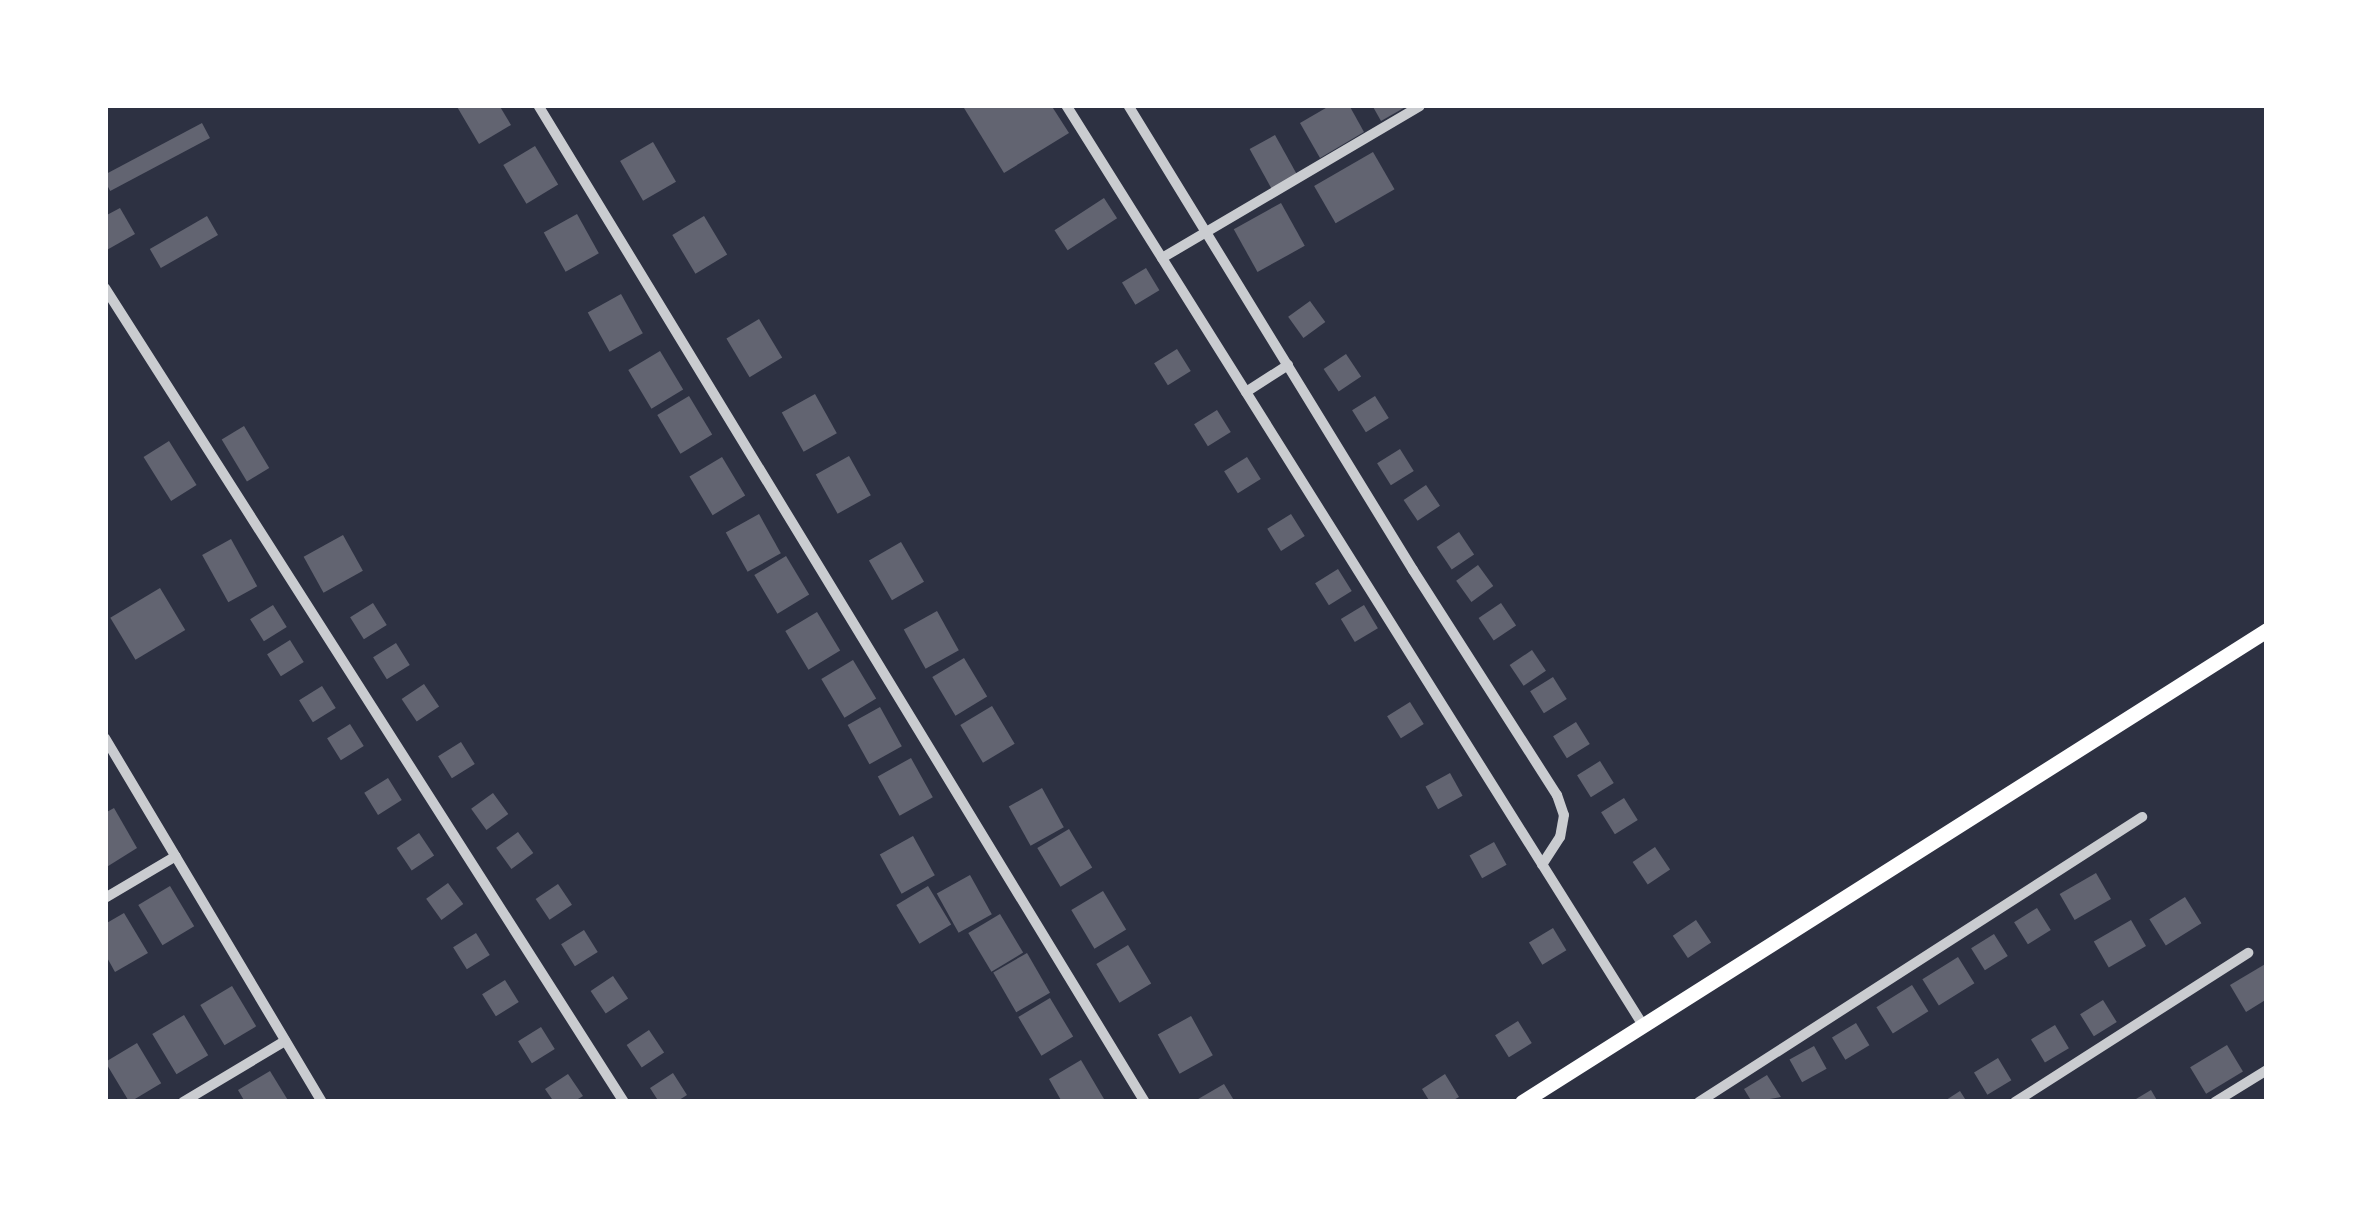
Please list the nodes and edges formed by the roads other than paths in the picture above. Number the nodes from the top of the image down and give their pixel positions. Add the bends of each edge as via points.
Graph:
1 (538, 105) edge
2 (1066, 105) edge
3 (1128, 105) edge
4 (1420, 106) edge
5 (1206, 231) junction
6 (1162, 258) junction
7 (105, 288) edge
8 (1288, 365) junction
9 (1246, 392) junction
10 (2267, 630) edge
11 (105, 738) edge
12 (2142, 817) dead end
13 (176, 856) junction
14 (1542, 865) junction
15 (105, 898) edge
16 (2248, 953) dead end
17 (1643, 1026) junction
18 (285, 1040) junction
19 (2267, 1070) edge
20 (182, 1102) edge
21 (322, 1102) edge
22 (624, 1102) edge
23 (1144, 1102) edge
24 (1522, 1102) edge
25 (1699, 1102) edge
26 (2015, 1102) edge
27 (2215, 1102) edge

1 - 23 street
2 - 6 street
3 - 5 street
4 - 5 street
5 - 6 street
5 - 8 street
6 - 9 street
7 - 22 street
8 - 9 street
8 - 14 street via 1557,795 1564,815 1560,836
9 - 14 street
10 - 17 main road
11 - 13 street
12 - 25 street
13 - 15 street
13 - 18 street
14 - 17 street
16 - 26 street
17 - 24 main road
18 - 20 street
18 - 21 street
19 - 27 street

